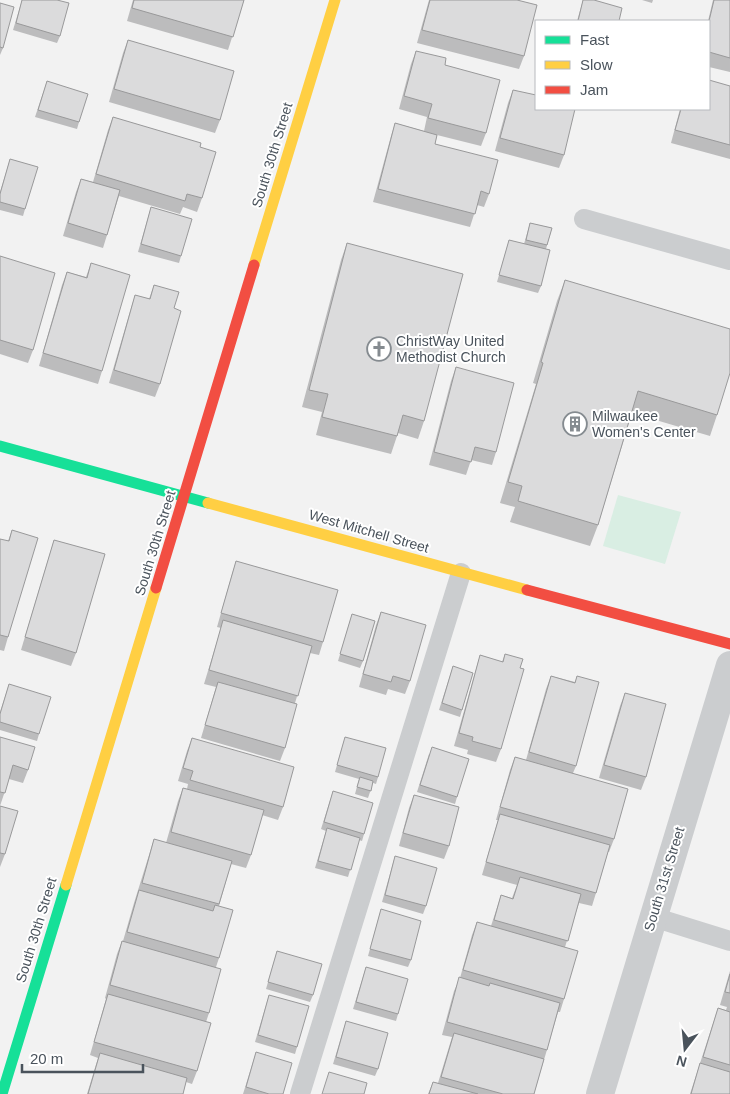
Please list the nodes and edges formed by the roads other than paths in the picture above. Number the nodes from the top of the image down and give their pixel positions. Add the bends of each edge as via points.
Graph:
1 (335, 0) edge
2 (584, 218) dead end
3 (730, 260) edge
4 (0, 446) edge
5 (185, 496) junction
6 (462, 572) junction
7 (730, 644) edge
8 (730, 665) edge
9 (653, 917) junction
10 (730, 941) edge
11 (2, 1094) edge
12 (300, 1094) edge
13 (600, 1094) edge

1 - 5 street, South 30th Street
2 - 3 lane
4 - 5 street, West Mitchell Street
5 - 6 street, West Mitchell Street
5 - 11 street, South 30th Street
6 - 7 street, West Mitchell Street
6 - 12 lane
8 - 9 street, South 31st Street
9 - 10 lane
9 - 13 street, South 31st Street

